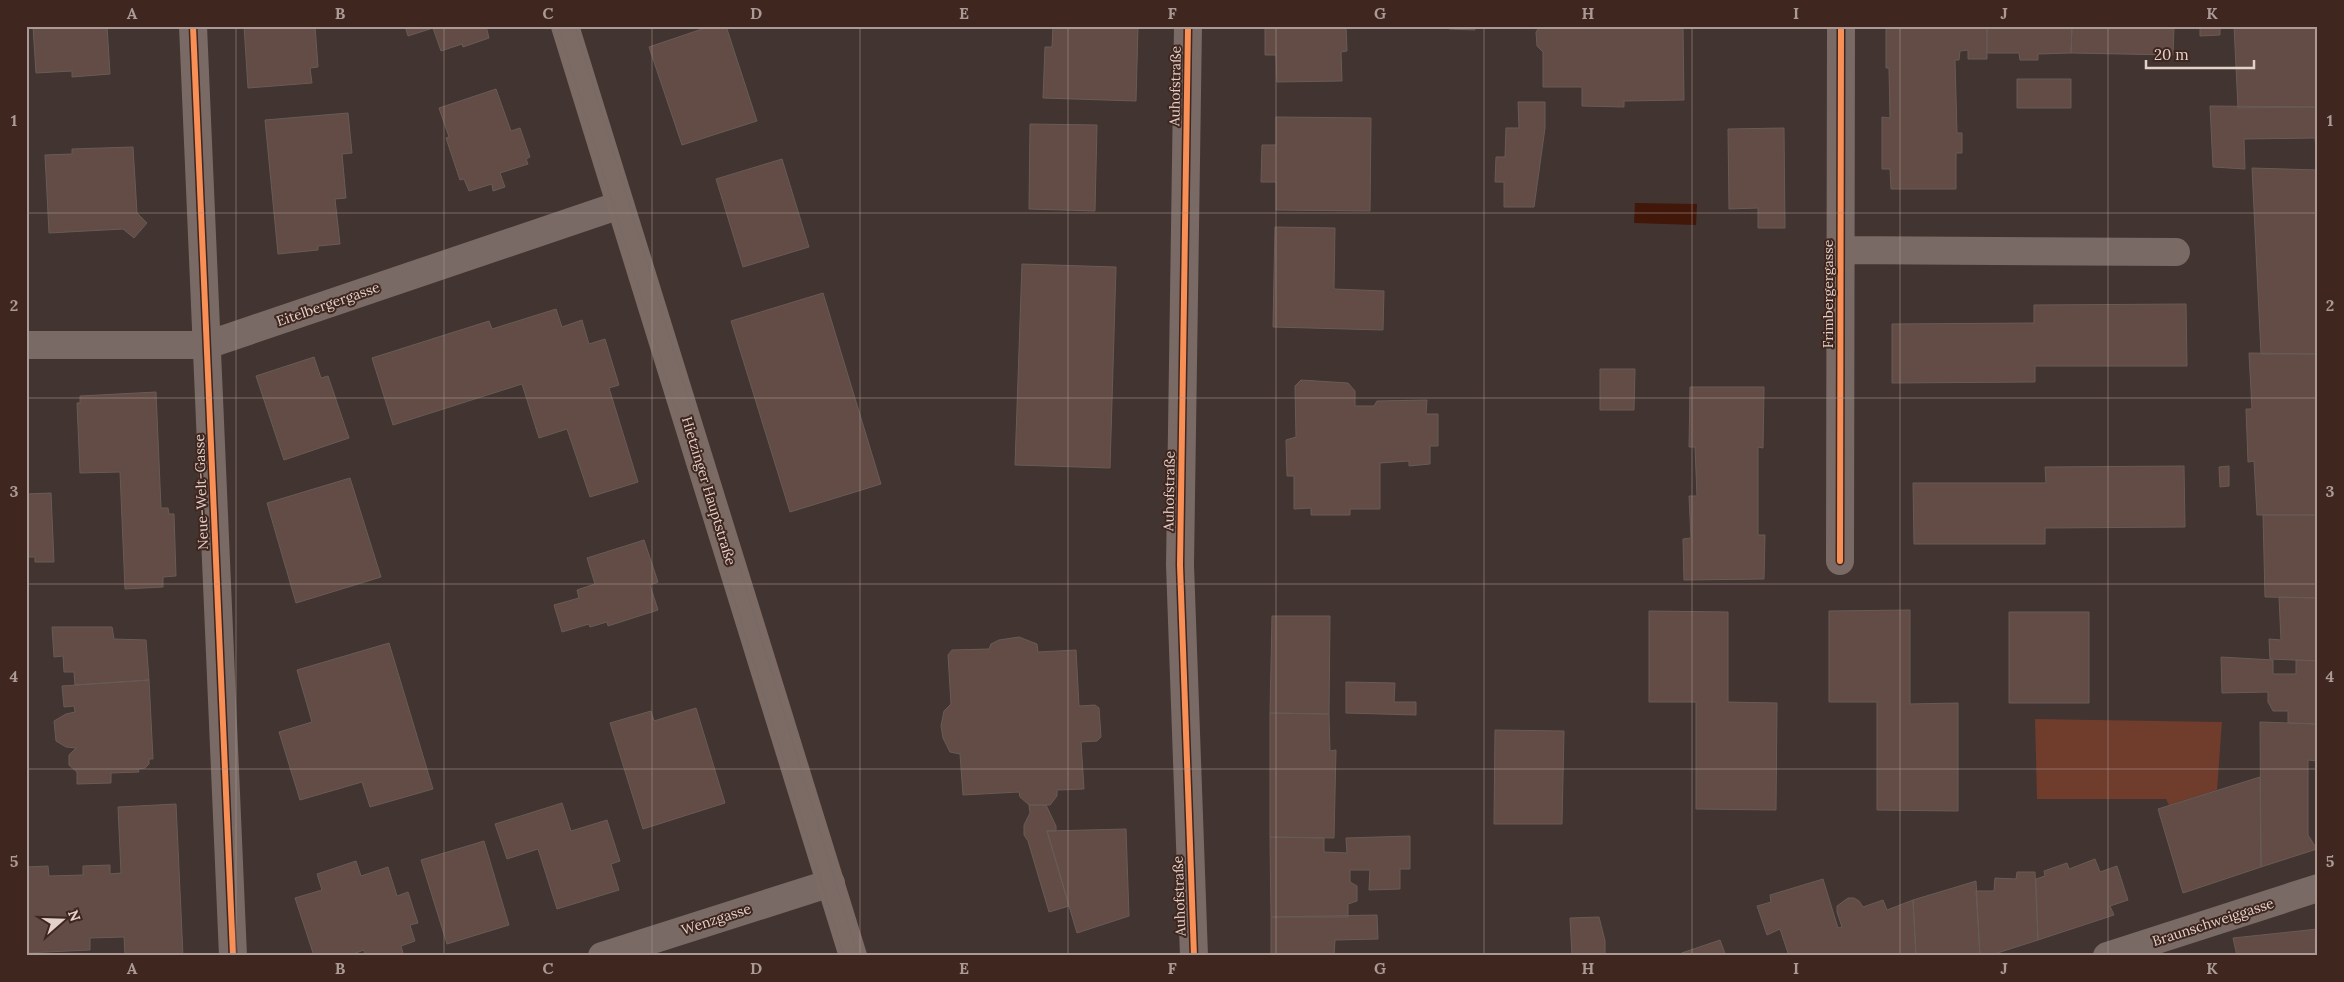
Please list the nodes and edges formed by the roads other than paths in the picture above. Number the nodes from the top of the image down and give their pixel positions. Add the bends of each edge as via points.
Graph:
1 (193, 26) edge
2 (565, 26) edge
3 (1188, 26) edge
4 (1841, 26) edge
5 (620, 205) junction
6 (1840, 250) junction
7 (2176, 252) dead end
8 (26, 345) edge
9 (207, 345) junction
10 (1840, 561) dead end
11 (831, 883) junction
12 (2318, 888) edge
13 (233, 956) edge
14 (602, 956) edge
15 (853, 956) edge
16 (1194, 956) edge
17 (2107, 956) edge

1 - 9 street, Neue-Welt-Gasse
2 - 5 main road, Hietzinger Hauptstraße
3 - 16 street, Auhofstraße via 1180,565
4 - 6 street, Frimbergergasse
5 - 9 street, Eitelbergergasse
5 - 11 main road, Hietzinger Hauptstraße
6 - 7 street
6 - 10 street, Frimbergergasse
8 - 9 street, Eitelbergergasse
9 - 13 street, Neue-Welt-Gasse
11 - 14 street, Wenzgasse
11 - 15 main road, Hietzinger Hauptstraße
12 - 17 street, Braunschweiggasse

